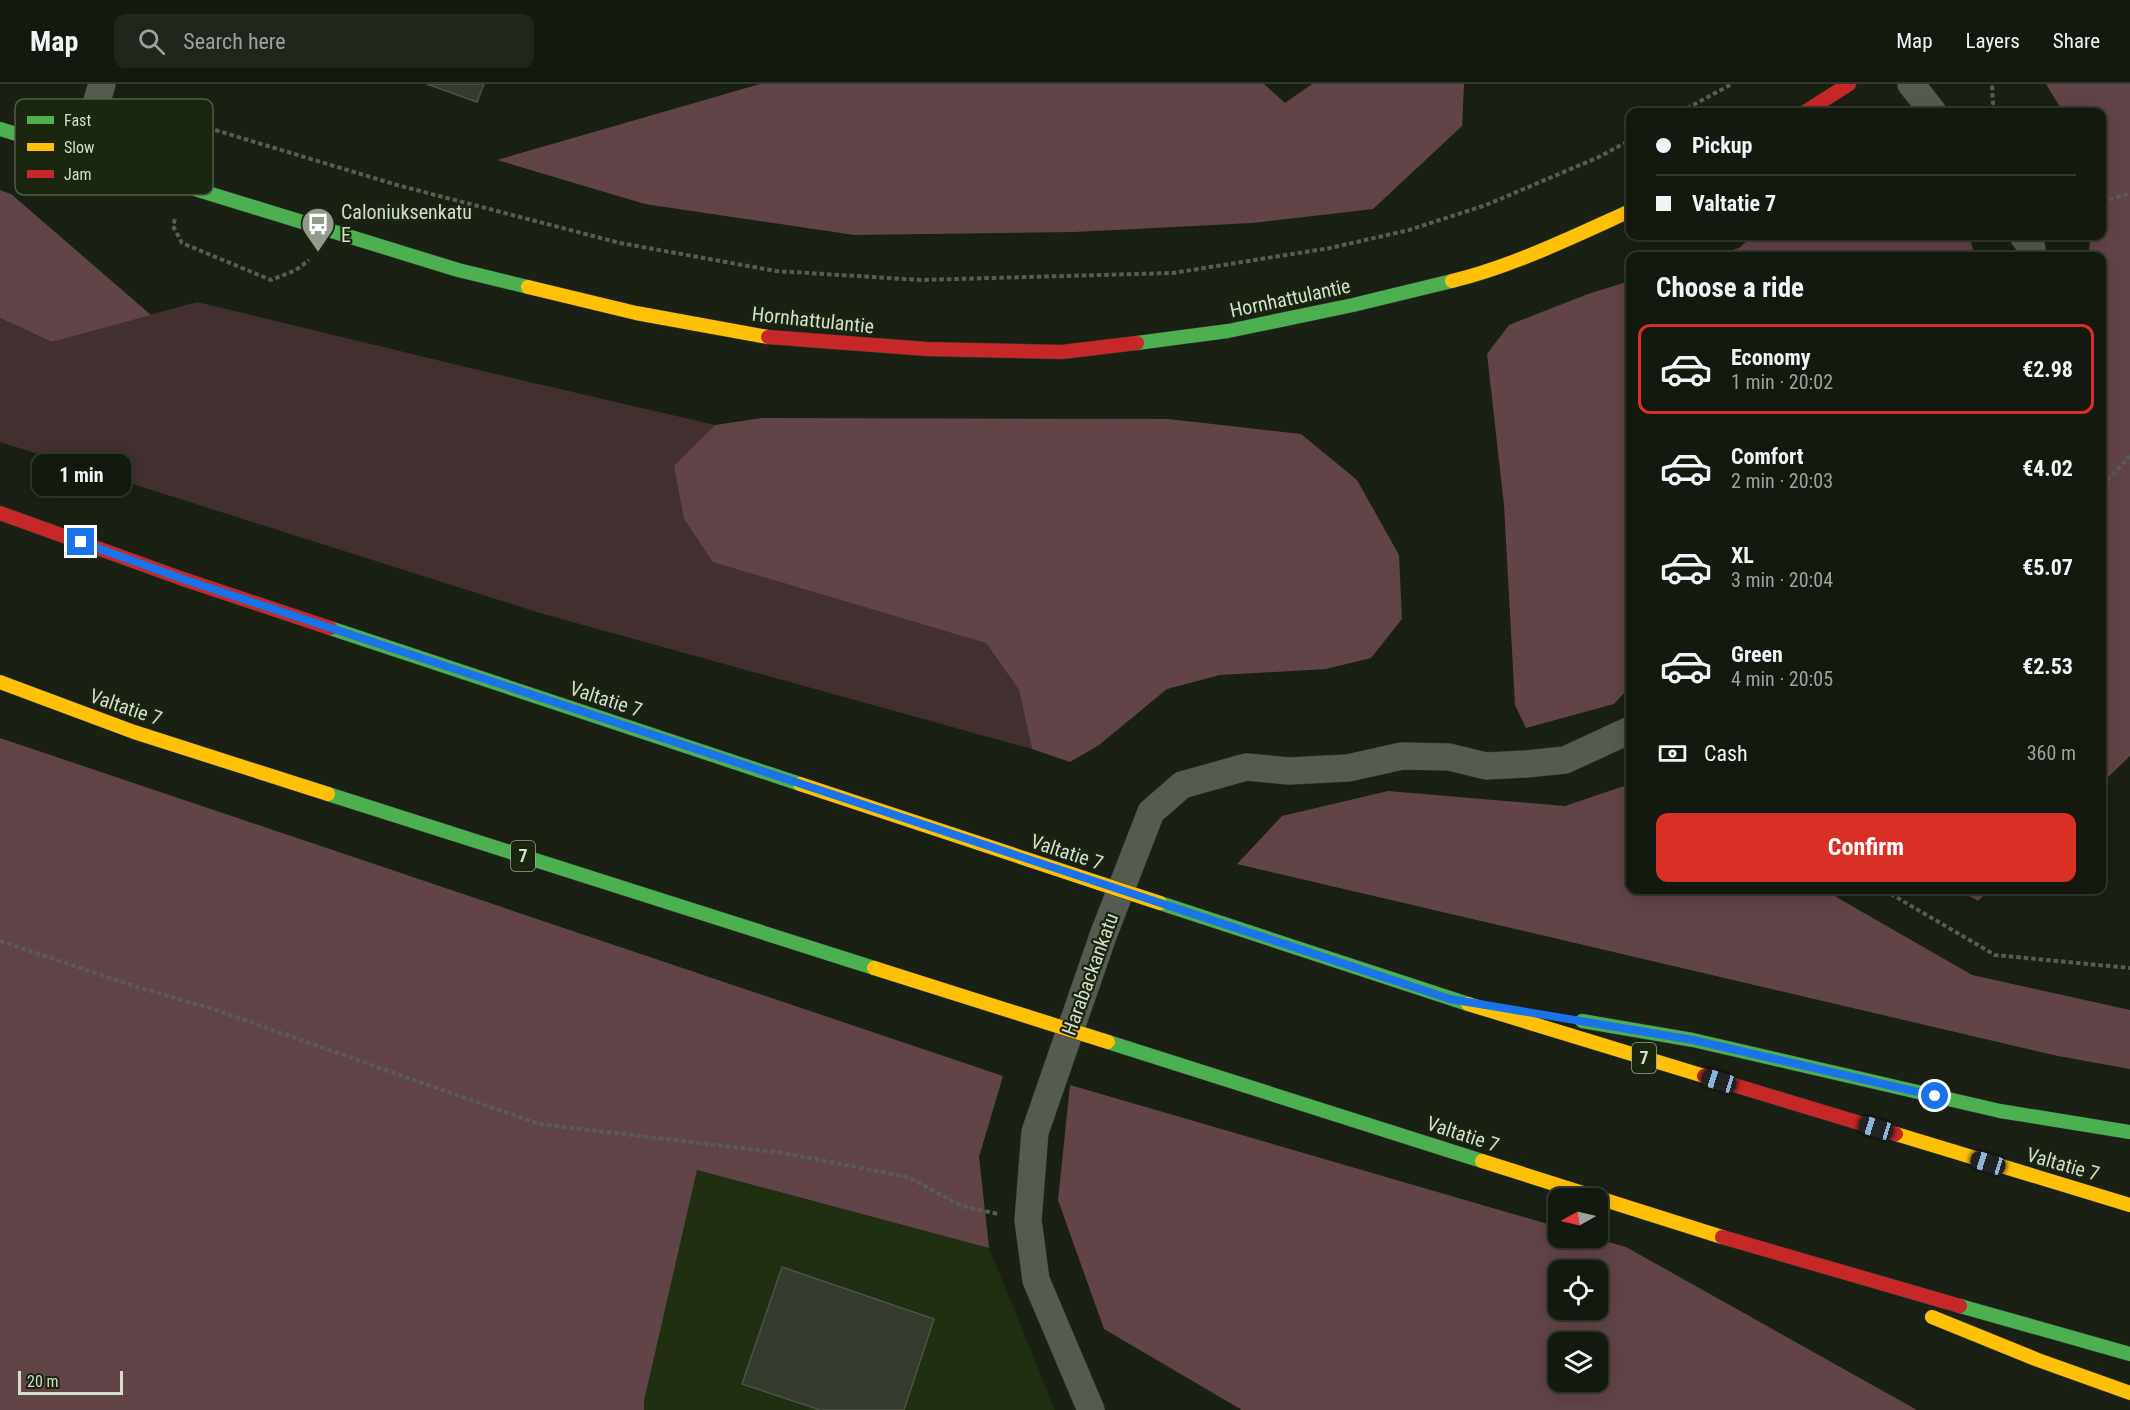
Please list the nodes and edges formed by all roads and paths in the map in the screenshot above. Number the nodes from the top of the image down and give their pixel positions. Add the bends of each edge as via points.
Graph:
1 (1732, 84) edge
2 (1849, 84) edge
3 (1911, 84) edge
4 (1992, 84) edge
5 (100, 89) edge
6 (131, 99) edge
7 (1687, 108) edge
8 (1811, 108) edge
9 (1930, 108) edge
10 (1992, 108) edge
11 (213, 126) edge
12 (0, 129) edge
13 (15, 134) edge
14 (1626, 142) edge
15 (2130, 193) edge
16 (213, 195) edge
17 (2106, 201) edge
18 (1626, 214) edge
19 (2130, 456) edge
20 (2106, 482) edge
21 (0, 513) edge
22 (0, 682) edge
23 (1626, 732) edge
24 (1891, 894) edge
25 (0, 941) edge
26 (2130, 968) edge
27 (1450, 999) junction
28 (2130, 1132) edge
29 (2130, 1204) edge
30 (1028, 1221) junction
31 (1766, 1251) junction
32 (1886, 1299) dead end
33 (1918, 1312) dead end
34 (2130, 1354) edge
35 (2130, 1393) edge
36 (1091, 1410) edge

1 - 7 path
2 - 8 main road
3 - 9 street
4 - 10 path
5 - 6 path
11 - 14 path via 397,185 620,243 776,270 920,280 1173,273 1330,248 1409,230 1486,205
12 - 13 main road, Hornhattulantie
15 - 17 path
16 - 18 main road, Hornhattulantie via 458,270 636,313 780,339 926,349 1062,352 1228,331 1473,276
19 - 20 path
21 - 27 main road, Valtatie 7 / 7, bridge via 183,579
22 - 31 main road, Valtatie 7 / 7, bridge via 134,732
23 - 30 street, Harabackankatu via 1565,760 1486,766 1449,757 1402,756 1348,768 1289,771 1246,767 1182,785 1151,812 1100,944 1035,1132
24 - 26 path via 1995,955
25 - 30 path via 213,1009 539,1124 783,1153 908,1177 963,1206
27 - 28 main road via 1693,1040 2000,1111
27 - 29 main road, Valtatie 7 / 7
30 - 36 street, Harabackankatu via 1036,1280
31 - 32 main road
31 - 34 main road, Valtatie 7 / 7
33 - 35 main road

